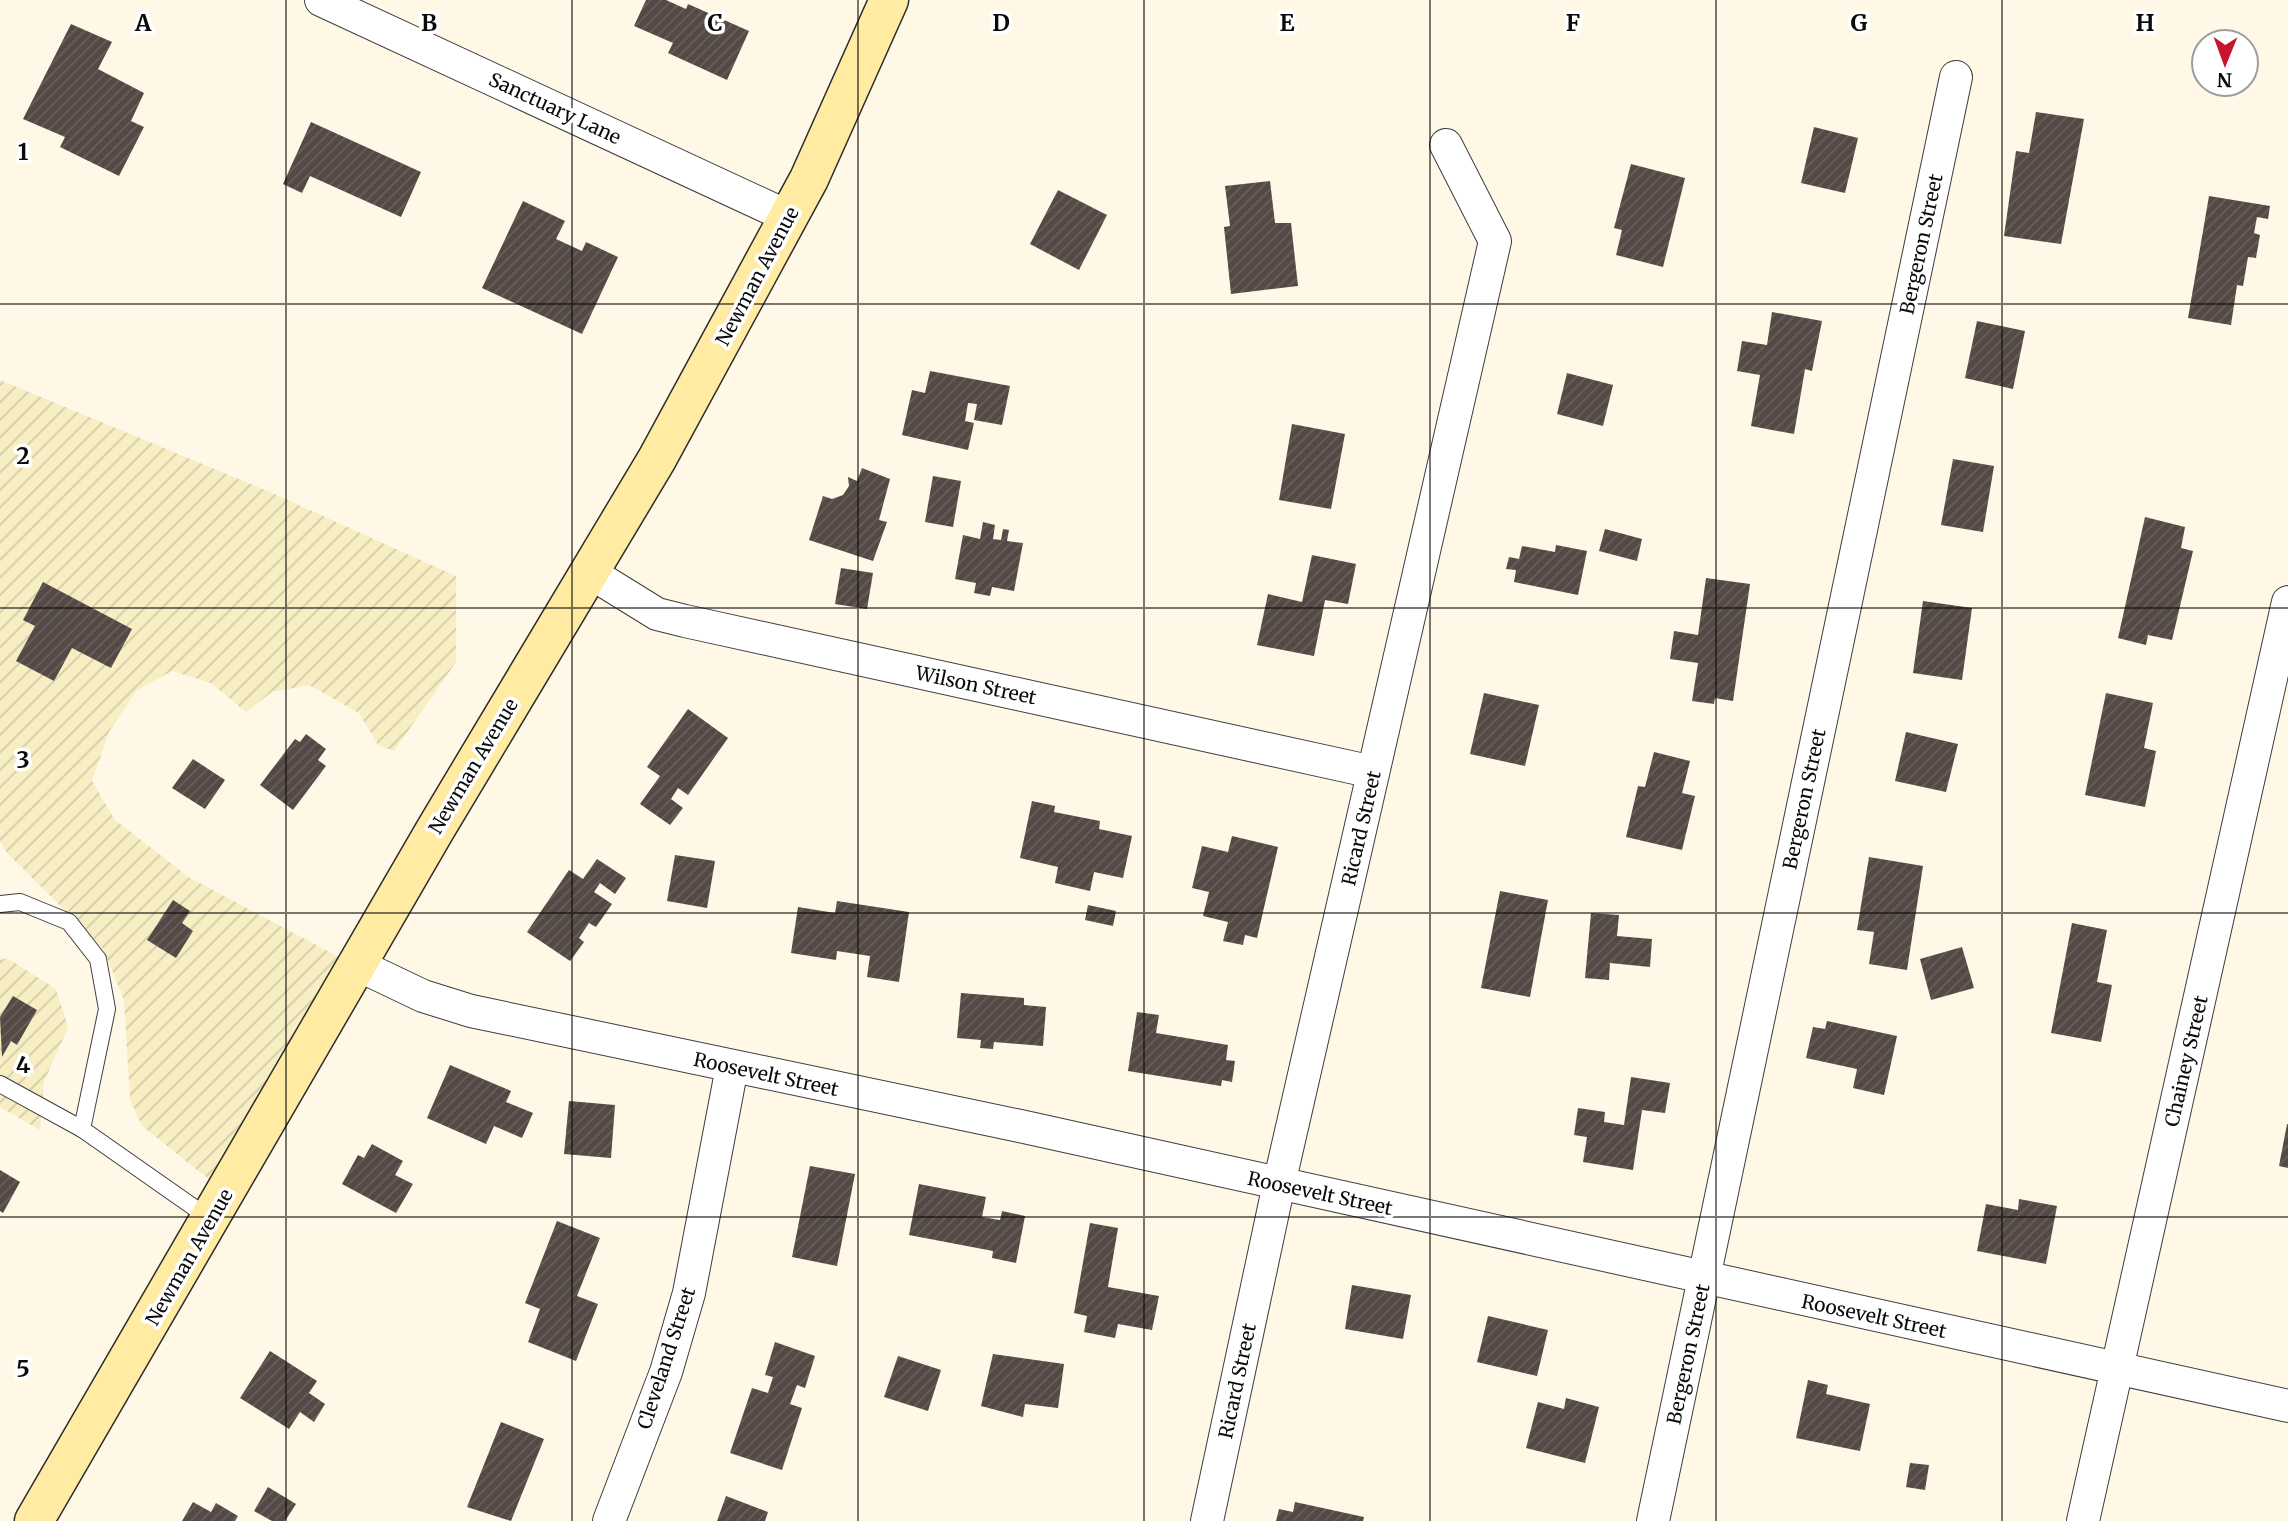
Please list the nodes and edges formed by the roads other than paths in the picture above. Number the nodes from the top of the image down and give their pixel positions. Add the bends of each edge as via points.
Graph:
1 (321, 0) edge
2 (889, 0) edge
3 (1956, 78) dead end
4 (1446, 145) dead end
5 (789, 217) junction
6 (589, 572) junction
7 (2288, 602) edge
8 (1373, 772) junction
9 (0, 904) edge
10 (358, 965) junction
11 (732, 1067) junction
12 (0, 1084) edge
13 (82, 1129) junction
14 (1279, 1184) junction
15 (211, 1220) junction
16 (1703, 1279) junction
17 (2117, 1369) junction
18 (2288, 1406) edge
19 (34, 1521) edge
20 (609, 1521) edge
21 (1207, 1521) edge
22 (1653, 1521) edge
23 (2083, 1521) edge

1 - 5 street, Sanctuary Lane
2 - 5 main road, Newman Avenue
3 - 16 street, Bergeron Street
4 - 8 street, Ricard Street via 1495,241
5 - 6 main road, Newman Avenue via 657,459
6 - 8 street, Wilson Street via 649,610 685,621
6 - 10 main road, Newman Avenue
7 - 17 street, Chainey Street
8 - 14 street, Ricard Street
9 - 13 lane via 20,902 69,922 98,959 107,1009
10 - 11 street, Roosevelt Street via 423,996 471,1011
10 - 15 main road, Newman Avenue
11 - 14 street, Roosevelt Street
11 - 20 street, Cleveland Street via 688,1293 666,1372
12 - 13 lane
13 - 15 lane
14 - 16 street, Roosevelt Street
14 - 21 street, Ricard Street
15 - 19 main road, Newman Avenue
16 - 17 street, Roosevelt Street
16 - 22 street, Bergeron Street
17 - 18 street, Roosevelt Street
17 - 23 street, Chainey Street

